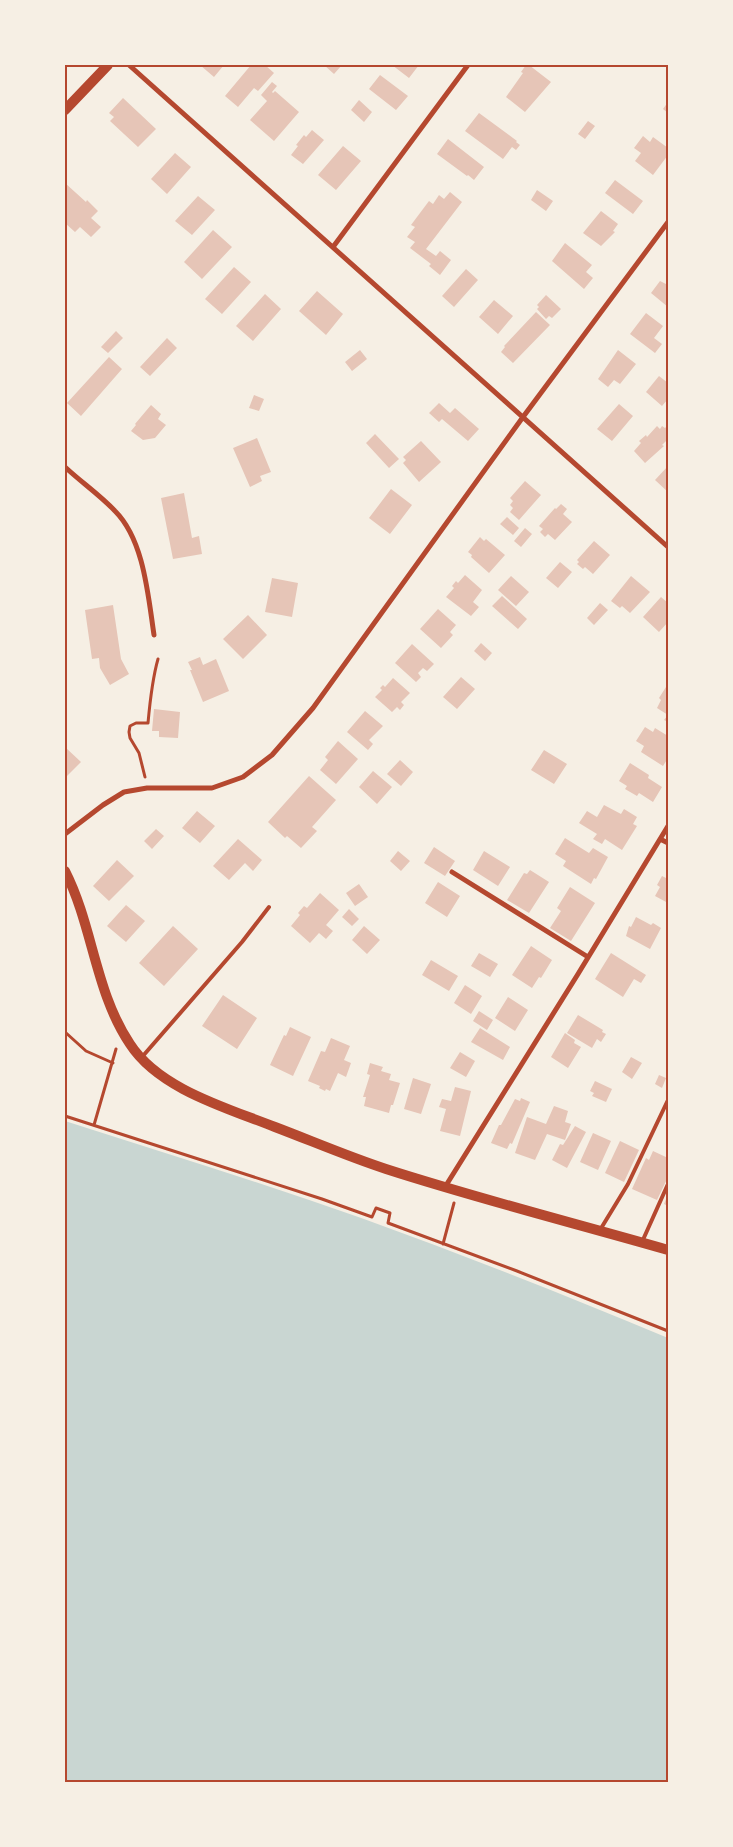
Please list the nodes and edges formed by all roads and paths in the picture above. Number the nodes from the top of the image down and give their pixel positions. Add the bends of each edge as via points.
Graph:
1 (108, 65) edge
2 (130, 65) edge
3 (468, 65) edge
4 (65, 110) edge
5 (668, 222) edge
6 (332, 247) junction
7 (523, 417) junction
8 (65, 467) edge
9 (668, 546) edge
10 (154, 635) dead end
11 (158, 659) dead end
12 (147, 788) junction
13 (668, 826) edge
14 (65, 834) edge
15 (660, 839) junction
16 (668, 843) edge
17 (65, 871) edge
18 (452, 872) dead end
19 (269, 907) dead end
20 (588, 957) junction
21 (121, 1030) junction
22 (65, 1032) edge
23 (141, 1058) junction
24 (113, 1063) junction
25 (668, 1100) edge
26 (65, 1116) edge
27 (94, 1125) junction
28 (668, 1184) edge
29 (445, 1187) junction
30 (458, 1190) junction
31 (600, 1230) junction
32 (642, 1242) junction
33 (443, 1244) junction
34 (668, 1250) edge
35 (668, 1331) edge

1 - 4 main road
2 - 6 street
3 - 6 street
5 - 7 street
6 - 7 street
7 - 9 street
7 - 12 street via 313,708 272,755 243,777 212,788
8 - 10 street via 115,511 134,537
11 - 12 path via 149,700 148,723 136,723 130,726 129,732
12 - 14 street via 124,792
13 - 15 street
15 - 16 street
15 - 20 street
17 - 21 main road
18 - 20 street
19 - 23 lane
20 - 29 street
21 - 23 main road
21 - 24 path
22 - 24 path via 86,1052
23 - 29 main road via 164,1078 204,1098 384,1169
24 - 27 path
25 - 31 lane via 628,1184
26 - 27 path
27 - 33 path via 372,1218 376,1208 390,1212 388,1223
28 - 32 lane
29 - 30 main road
30 - 31 main road
30 - 33 path
31 - 32 main road
32 - 34 main road
33 - 35 path

